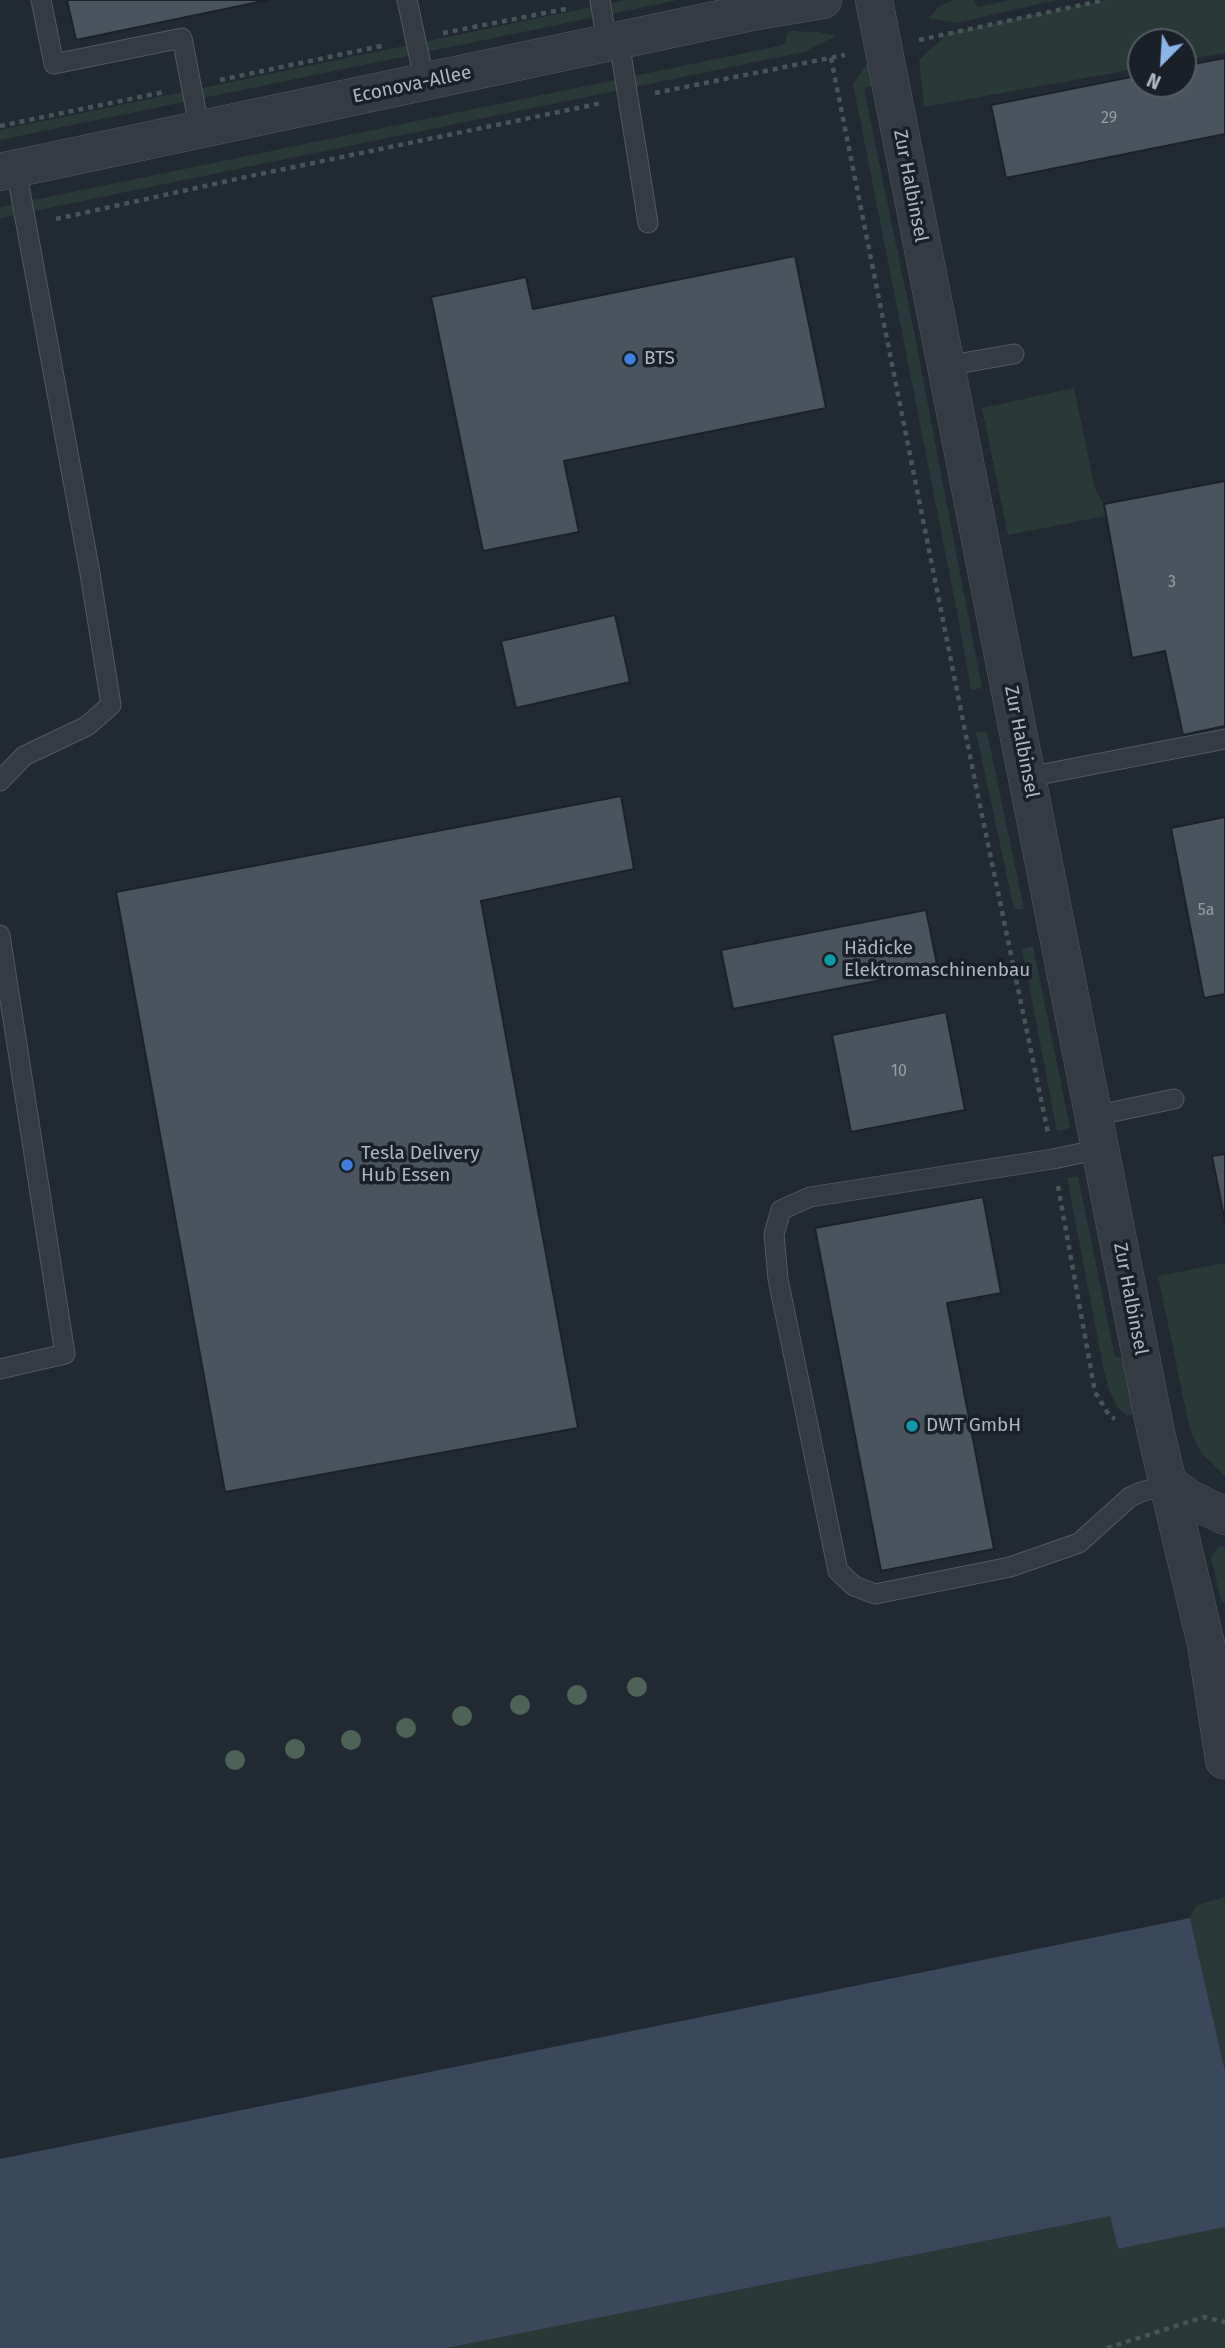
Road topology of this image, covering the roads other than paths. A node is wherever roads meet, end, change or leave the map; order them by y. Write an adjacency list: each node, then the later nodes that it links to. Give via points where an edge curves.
1 (41, 0): 9 (lane, via 54,64 182,38)
2 (407, 0): 8 (lane)
3 (823, 0): 6 (street, Econova-Allee)
4 (874, 0): 13 (street, Zur Halbinsel)
5 (600, 1): 7 (lane)
6 (756, 6): 7 (street, Econova-Allee)
7 (613, 42): 8 (street, Econova-Allee); 11 (lane, via 628,98)
8 (425, 83): 9 (street, Econova-Allee)
9 (200, 131): 10 (street, Econova-Allee)
10 (8, 171): 16 (lane, via 25,226 111,705 87,726 24,756)
11 (648, 223)
12 (1014, 354): 13 (lane)
13 (946, 366): 15 (street, Zur Halbinsel)
14 (1225, 739): 15 (lane)
15 (1028, 777): 19 (street, Zur Halbinsel)
16 (0, 781)
17 (0, 935): 20 (lane, via 65,1354)
18 (1174, 1099): 19 (lane)
19 (1097, 1133): 21 (street, Zur Halbinsel); 21 (lane, via 1053,1159 810,1197 781,1210 774,1234 778,1279 838,1571 854,1586 875,1594 1010,1567 1079,1544 1130,1497)
20 (0, 1369)
21 (1169, 1484): 22 (street); 23 (street, Zur Halbinsel)
22 (1225, 1516)
23 (1215, 1643): 24 (street, Zur Halbinsel)
24 (1225, 1761)

